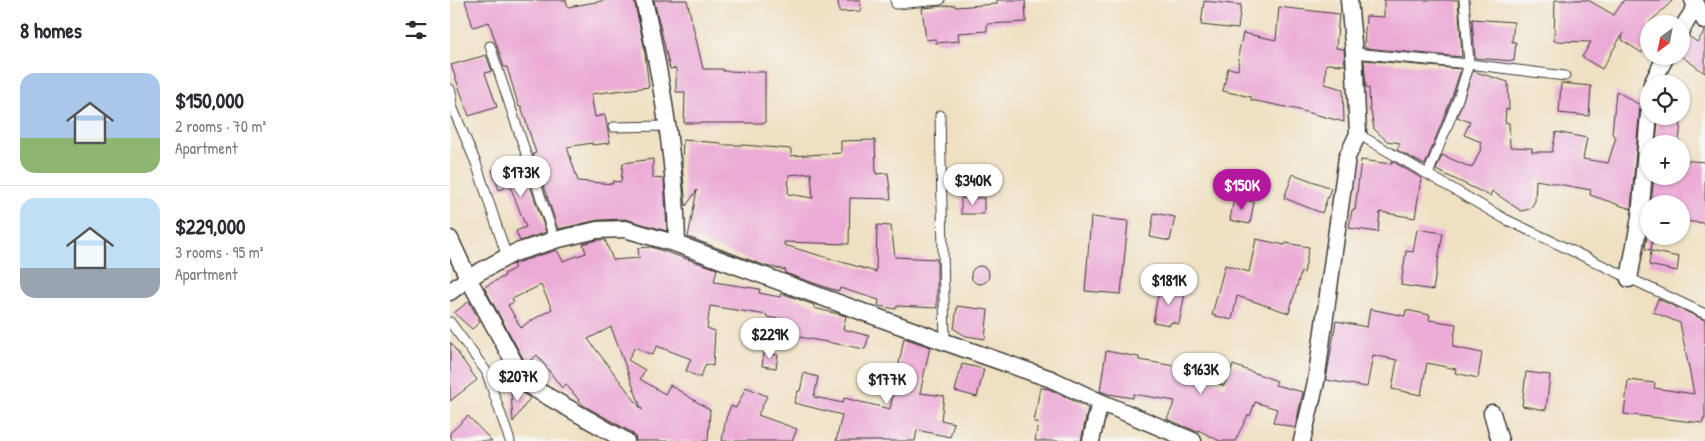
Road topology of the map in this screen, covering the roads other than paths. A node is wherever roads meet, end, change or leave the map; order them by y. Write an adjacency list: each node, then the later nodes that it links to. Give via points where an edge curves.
1 (644, 0): 16 (street)
2 (895, 0): 3 (lane, via 896,4)
3 (940, 0)
4 (1349, 0): 10 (street)
5 (1464, 0): 11 (lane)
6 (1695, 3): 7 (street); 8 (street)
7 (1689, 15)
8 (1705, 21)
9 (490, 46): 21 (lane)
10 (1354, 53): 11 (lane); 18 (street)
11 (1468, 64): 12 (lane); 19 (lane, via 1458,99)
12 (1565, 76)
13 (450, 89): 23 (lane, via 451,104 476,162)
14 (940, 115): 29 (lane)
15 (1648, 125): 25 (street, via 1640,217)
16 (669, 126): 17 (lane); 22 (street, via 677,206)
17 (613, 127)
18 (1358, 134): 19 (lane); 36 (street, via 1347,157 1316,382)
19 (1428, 174): 25 (lane, via 1506,219)
20 (450, 239): 24 (street)
21 (555, 240): 22 (street, via 597,230 625,229); 23 (street)
22 (677, 244): 29 (street)
23 (506, 258): 24 (street)
24 (468, 278): 26 (street); 33 (street, via 526,384)
25 (1629, 279): 27 (lane)
26 (450, 292)
27 (1705, 314)
28 (450, 322): 32 (lane, via 486,371)
29 (945, 342): 30 (street, via 1051,379)
30 (1100, 402): 34 (street); 35 (street)
31 (1492, 413): 37 (street)
32 (510, 441)
33 (626, 441)
34 (1091, 441)
35 (1193, 441)
36 (1302, 441)
37 (1500, 441)

